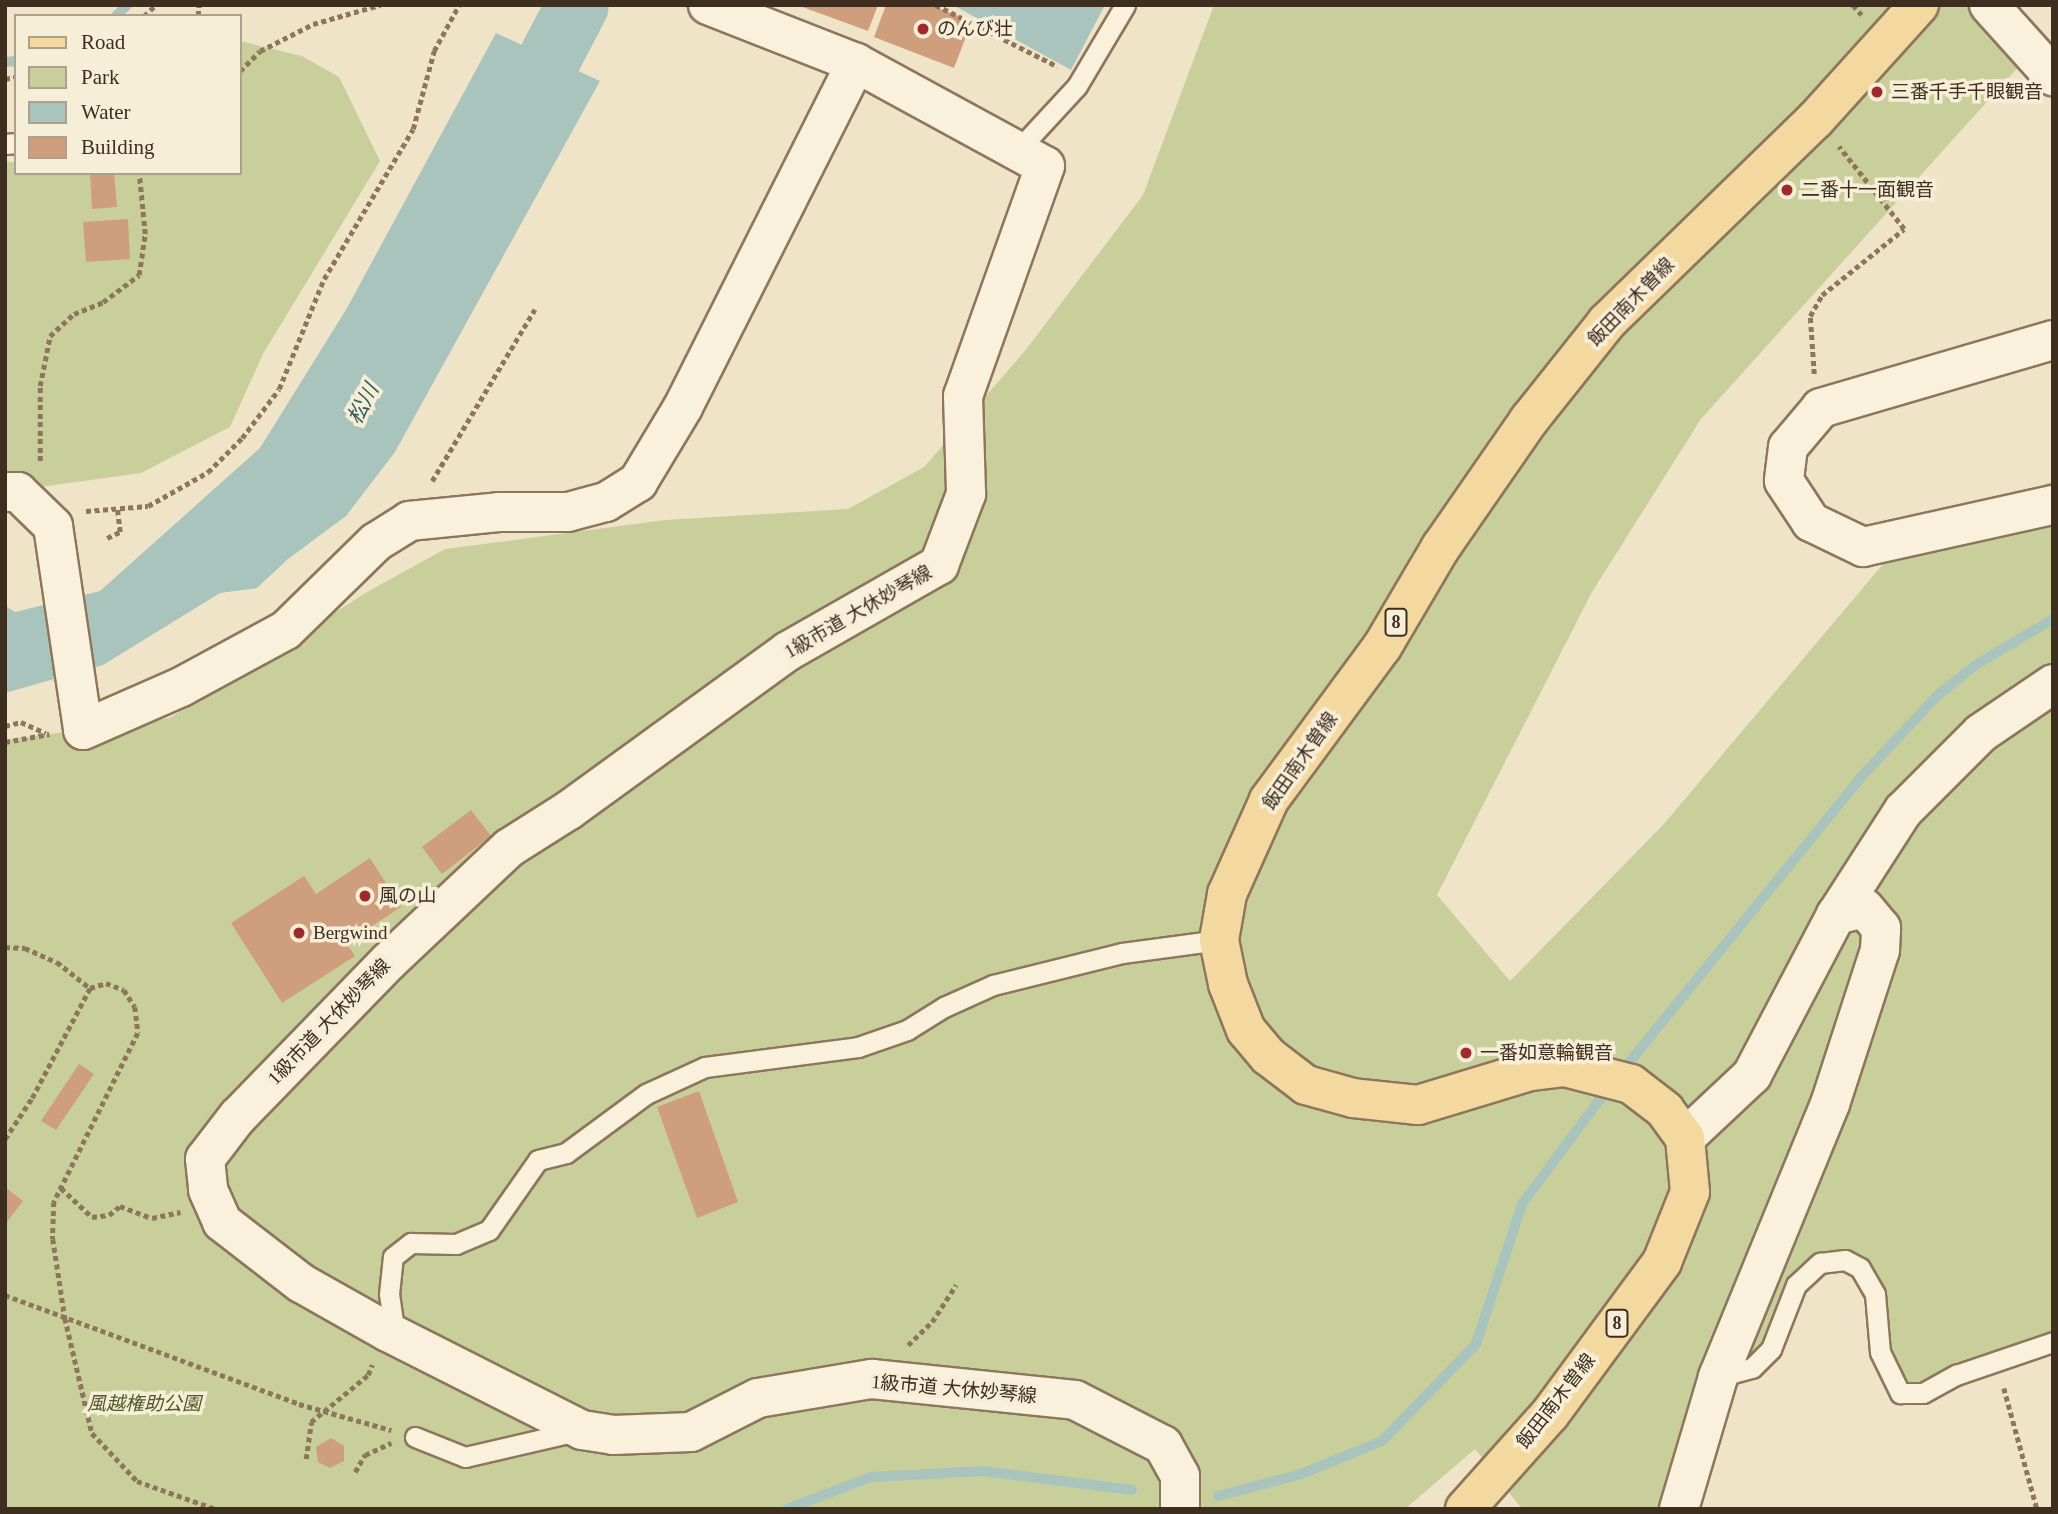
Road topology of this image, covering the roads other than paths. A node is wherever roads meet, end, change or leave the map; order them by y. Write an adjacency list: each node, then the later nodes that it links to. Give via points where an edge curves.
1 (708, 5): 5 (street, 1級市道 大休妙琴線)
2 (1125, 5): 7 (lane, via 1082,80)
3 (1919, 5): 13 (main road, 飯田南木曽線 / 8, via 1815,120 1607,322 1529,420 1441,547 1381,647 1269,800 1227,894)
4 (1989, 5): 6 (street)
5 (856, 63): 7 (street, 1級市道 大休妙琴線); 9 (street, via 683,407 638,482 606,502 568,512 499,512 409,521 376,542 286,630 234,661 83,730 75,698 65,514 18,492)
6 (2053, 76)
7 (1017, 151): 15 (street, 1級市道 大休妙琴線, via 1045,166 963,396 966,494 939,565 788,651 569,810 509,848 388,962 238,1116 205,1159 208,1190 222,1222 301,1283)
8 (2053, 340): 10 (street, via 1821,408 1788,447 1784,481 1811,522 1864,547)
9 (5, 492)
10 (2053, 505)
11 (2053, 684): 12 (street, via 1981,733 1903,810)
12 (1836, 915): 14 (street, via 1752,1075); 17 (street, via 1864,908 1881,928 1880,950 1830,1104)
13 (1219, 940): 14 (main road, 飯田南木曽線 / 8, via 1228,984 1247,1030 1268,1056 1306,1085 1353,1098 1418,1105 1530,1071 1565,1066 1631,1084); 15 (lane, via 1122,953 993,985 907,1030 858,1047 705,1067 646,1094 566,1153 538,1160 489,1230 456,1244 411,1243 393,1257 389,1294)
14 (1675, 1124): 21 (main road, 飯田南木曽線 / 8, via 1690,1192 1662,1262 1549,1414)
15 (392, 1334): 18 (street, 1級市道 大休妙琴線)
16 (2053, 1342): 17 (lane, via 1997,1360 1923,1393 1900,1393 1880,1352 1875,1294 1860,1268 1845,1260 1820,1263 1796,1285 1770,1349 1752,1368)
17 (1718, 1377): 22 (street)
18 (582, 1430): 19 (lane, via 465,1457); 20 (street, 1級市道 大休妙琴線, via 612,1435 691,1432 758,1398 872,1379 1074,1400 1163,1445 1181,1476)
19 (415, 1437)
20 (1180, 1509)
21 (1465, 1509)
22 (1679, 1509)

